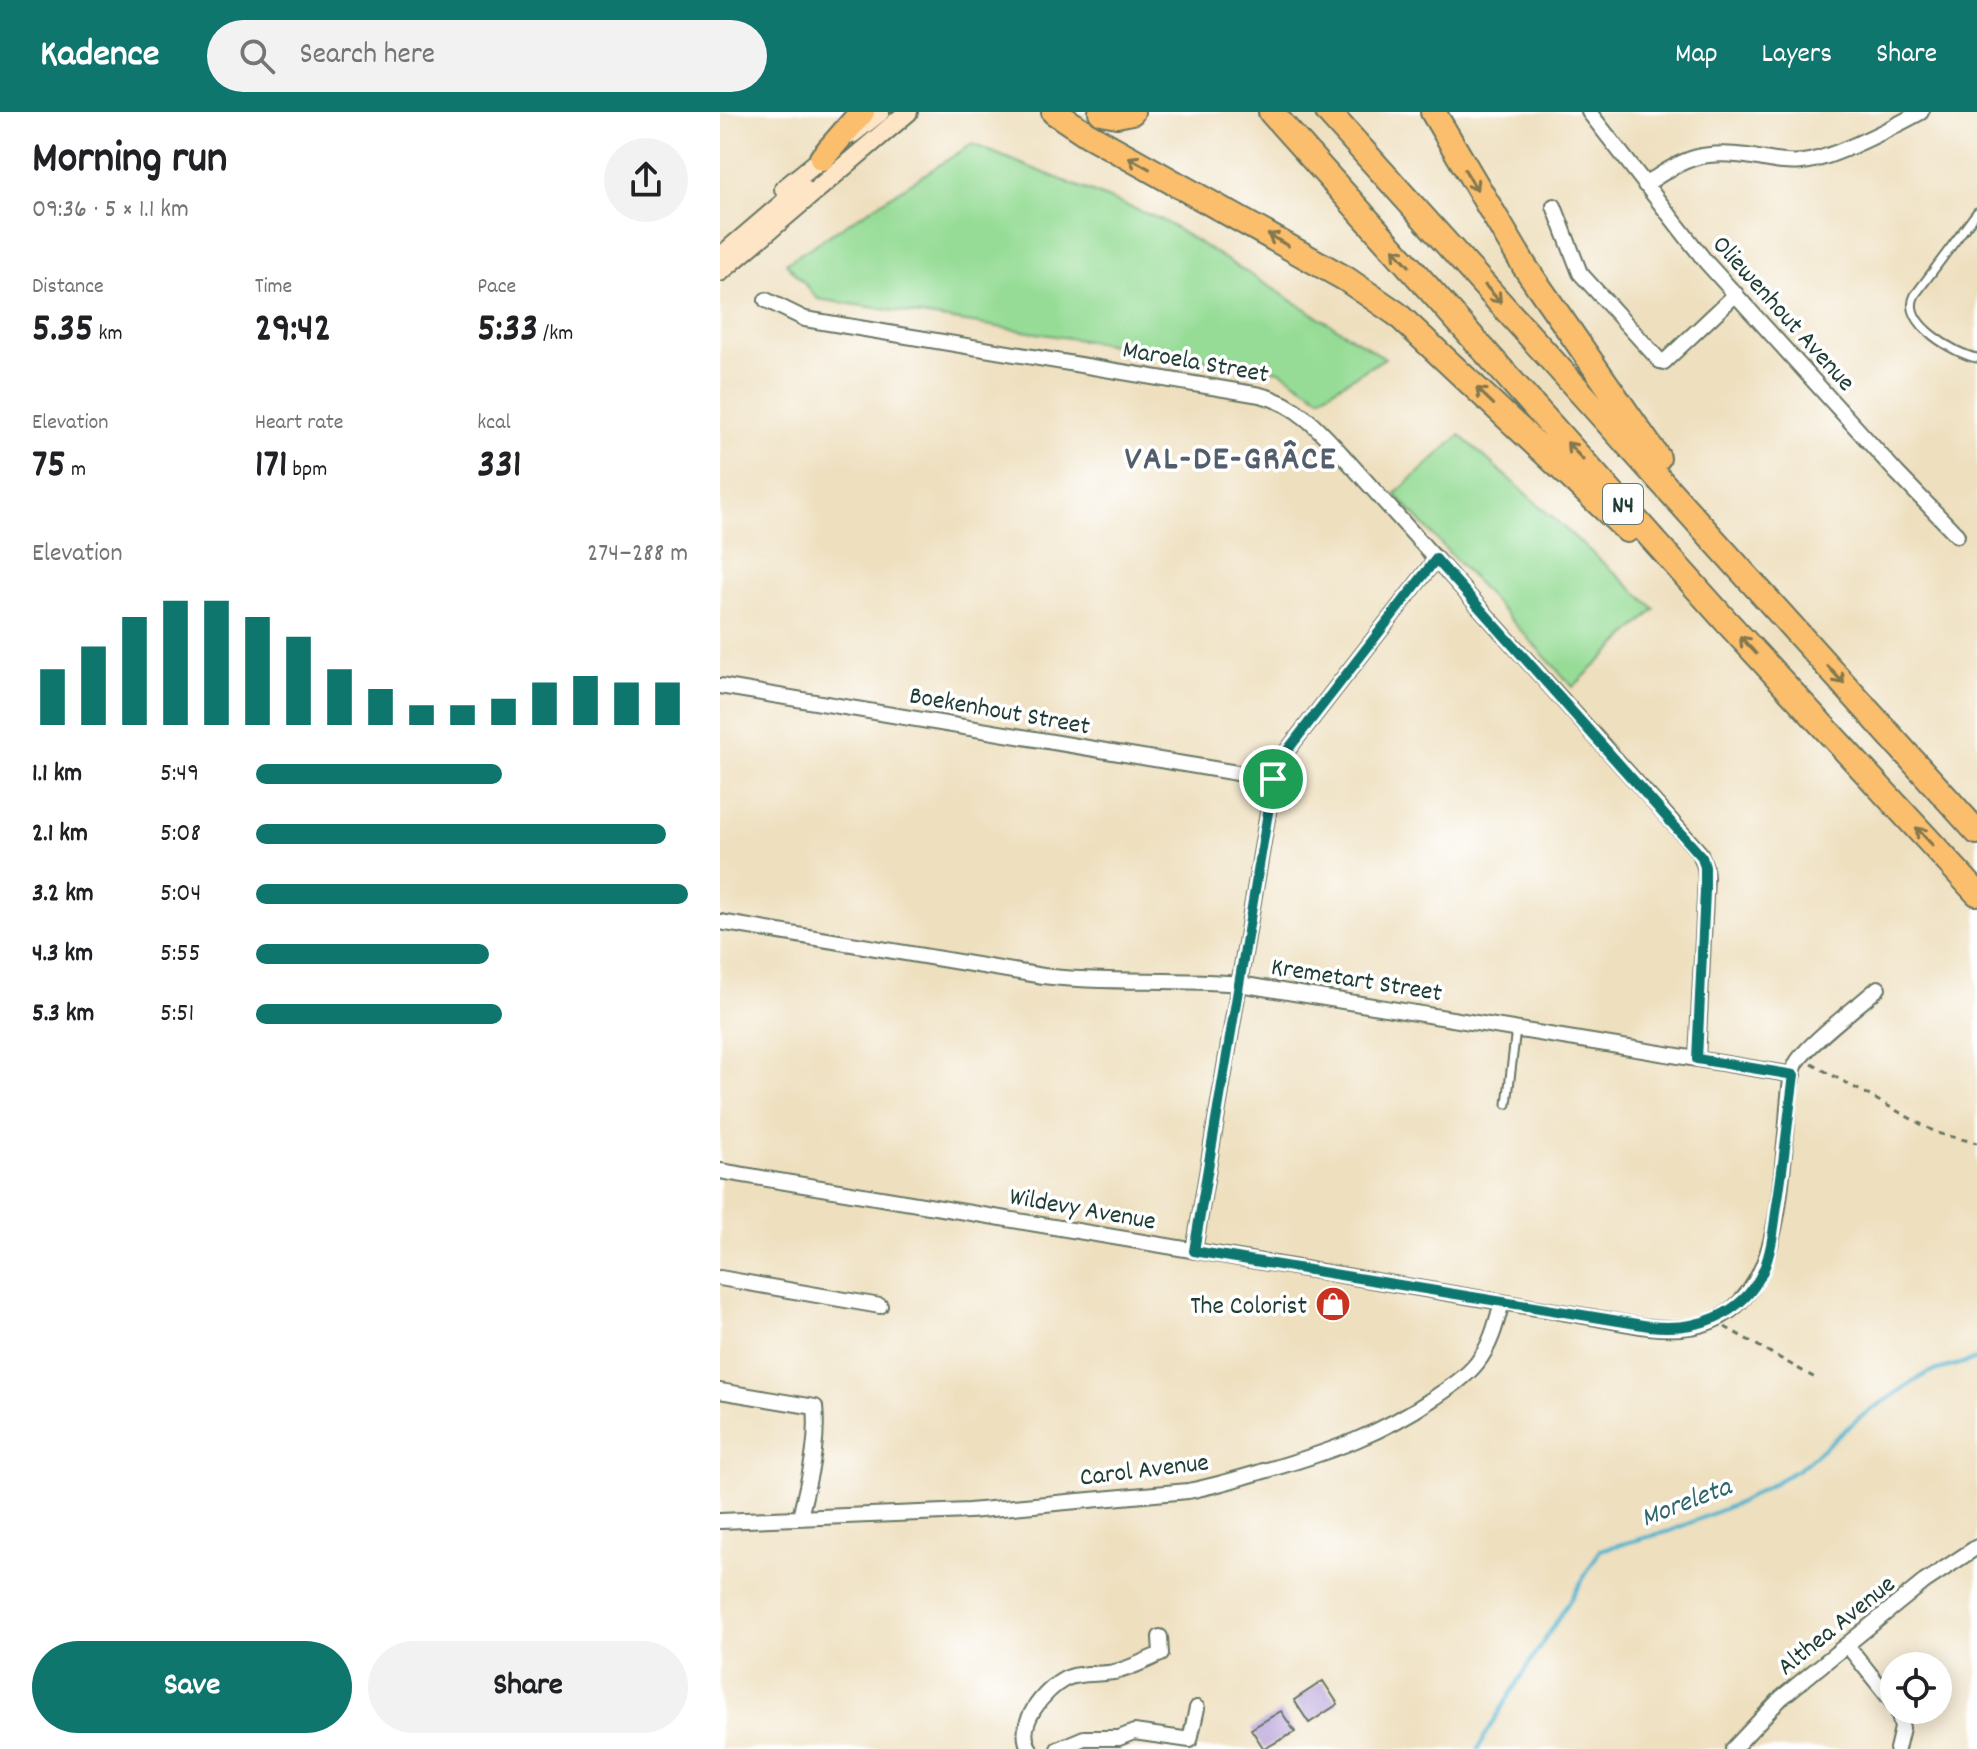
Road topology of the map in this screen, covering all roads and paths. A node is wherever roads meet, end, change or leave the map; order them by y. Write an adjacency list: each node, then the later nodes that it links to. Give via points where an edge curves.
1 (862, 112): 12 (highway)
2 (880, 112): 12 (main road)
3 (906, 112): 17 (main road, via 856,144); 18 (main road)
4 (1054, 112): 25 (highway, one-way to 4, via 1397,314 1346,279)
5 (1101, 112): 6 (highway)
6 (1132, 112)
7 (1271, 112): 25 (highway, N4, one-way to 7)
8 (1328, 112): 23 (highway, N4, one-way to 23)
9 (1433, 112): 23 (highway, one-way to 23, via 1525,267)
10 (1589, 112): 13 (street, Oliewenhout Avenue)
11 (1921, 112): 13 (street, via 1818,160 1793,163 1705,153 1677,163)
12 (822, 158): 16 (main road)
13 (1645, 185): 19 (street, Oliewenhout Avenue)
14 (1554, 206): 19 (street, via 1580,273 1660,361)
15 (1977, 212): 21 (lane, via 1912,305 1937,338)
16 (720, 242)
17 (720, 257)
18 (720, 272)
19 (1736, 294): 22 (street, Oliewenhout Avenue)
20 (766, 300): 24 (street, Maroela Street, via 810,320 1278,399 1318,429)
21 (1977, 358)
22 (1957, 535)
23 (1713, 538): 28 (highway, N4, one-way to 28)
24 (1436, 559): 27 (street, via 1286,752); 34 (street, Maroela Street, via 1702,857)
25 (1726, 621): 29 (highway, N4, one-way to 25)
26 (720, 686): 27 (street, Boekenhout Street)
27 (1273, 779): 31 (street)
28 (1977, 832)
29 (1977, 893)
30 (720, 922): 31 (street, Kremetart Street, via 1043,976)
31 (1239, 984): 33 (street, Kremetart Street); 40 (street)
32 (1878, 988): 36 (street, Wildevy Avenue, via 1800,1059)
33 (1516, 1029): 34 (street, Kremetart Street); 37 (lane)
34 (1697, 1059): 36 (street, Kremetart Street)
35 (1811, 1064): 38 (path, via 1937,1133)
36 (1794, 1075): 44 (street, Wildevy Avenue, via 1769,1254 1748,1294)
37 (1507, 1104)
38 (1977, 1143)
39 (720, 1171): 40 (street, Wildevy Avenue)
40 (1194, 1251): 42 (street, Wildevy Avenue)
41 (720, 1278): 43 (street)
42 (1502, 1302): 44 (street, Wildevy Avenue, via 1669,1328); 47 (street, Carol Avenue, via 1488,1347 1466,1375 1391,1425 1319,1455 1188,1491 969,1511)
43 (880, 1306)
44 (1719, 1317): 45 (path, via 1727,1330)
45 (1815, 1378)
46 (720, 1391): 47 (street, via 815,1407 814,1460)
47 (800, 1518): 48 (street, Carol Avenue)
48 (720, 1521)
49 (1977, 1547): 51 (street, Althea Avenue)
50 (1160, 1637): 56 (street, via 1161,1654 1118,1672 1066,1678 1035,1708 1025,1740)
51 (1847, 1645): 52 (street); 58 (street, Althea Avenue, via 1769,1709)
52 (1880, 1686)
53 (1197, 1708): 55 (street, via 1190,1740)
54 (1901, 1724): 59 (street)
55 (1154, 1742): 57 (street, via 1134,1732 1119,1738 1084,1738)
56 (1030, 1749)
57 (1058, 1749)
58 (1733, 1749)
59 (1897, 1749)

